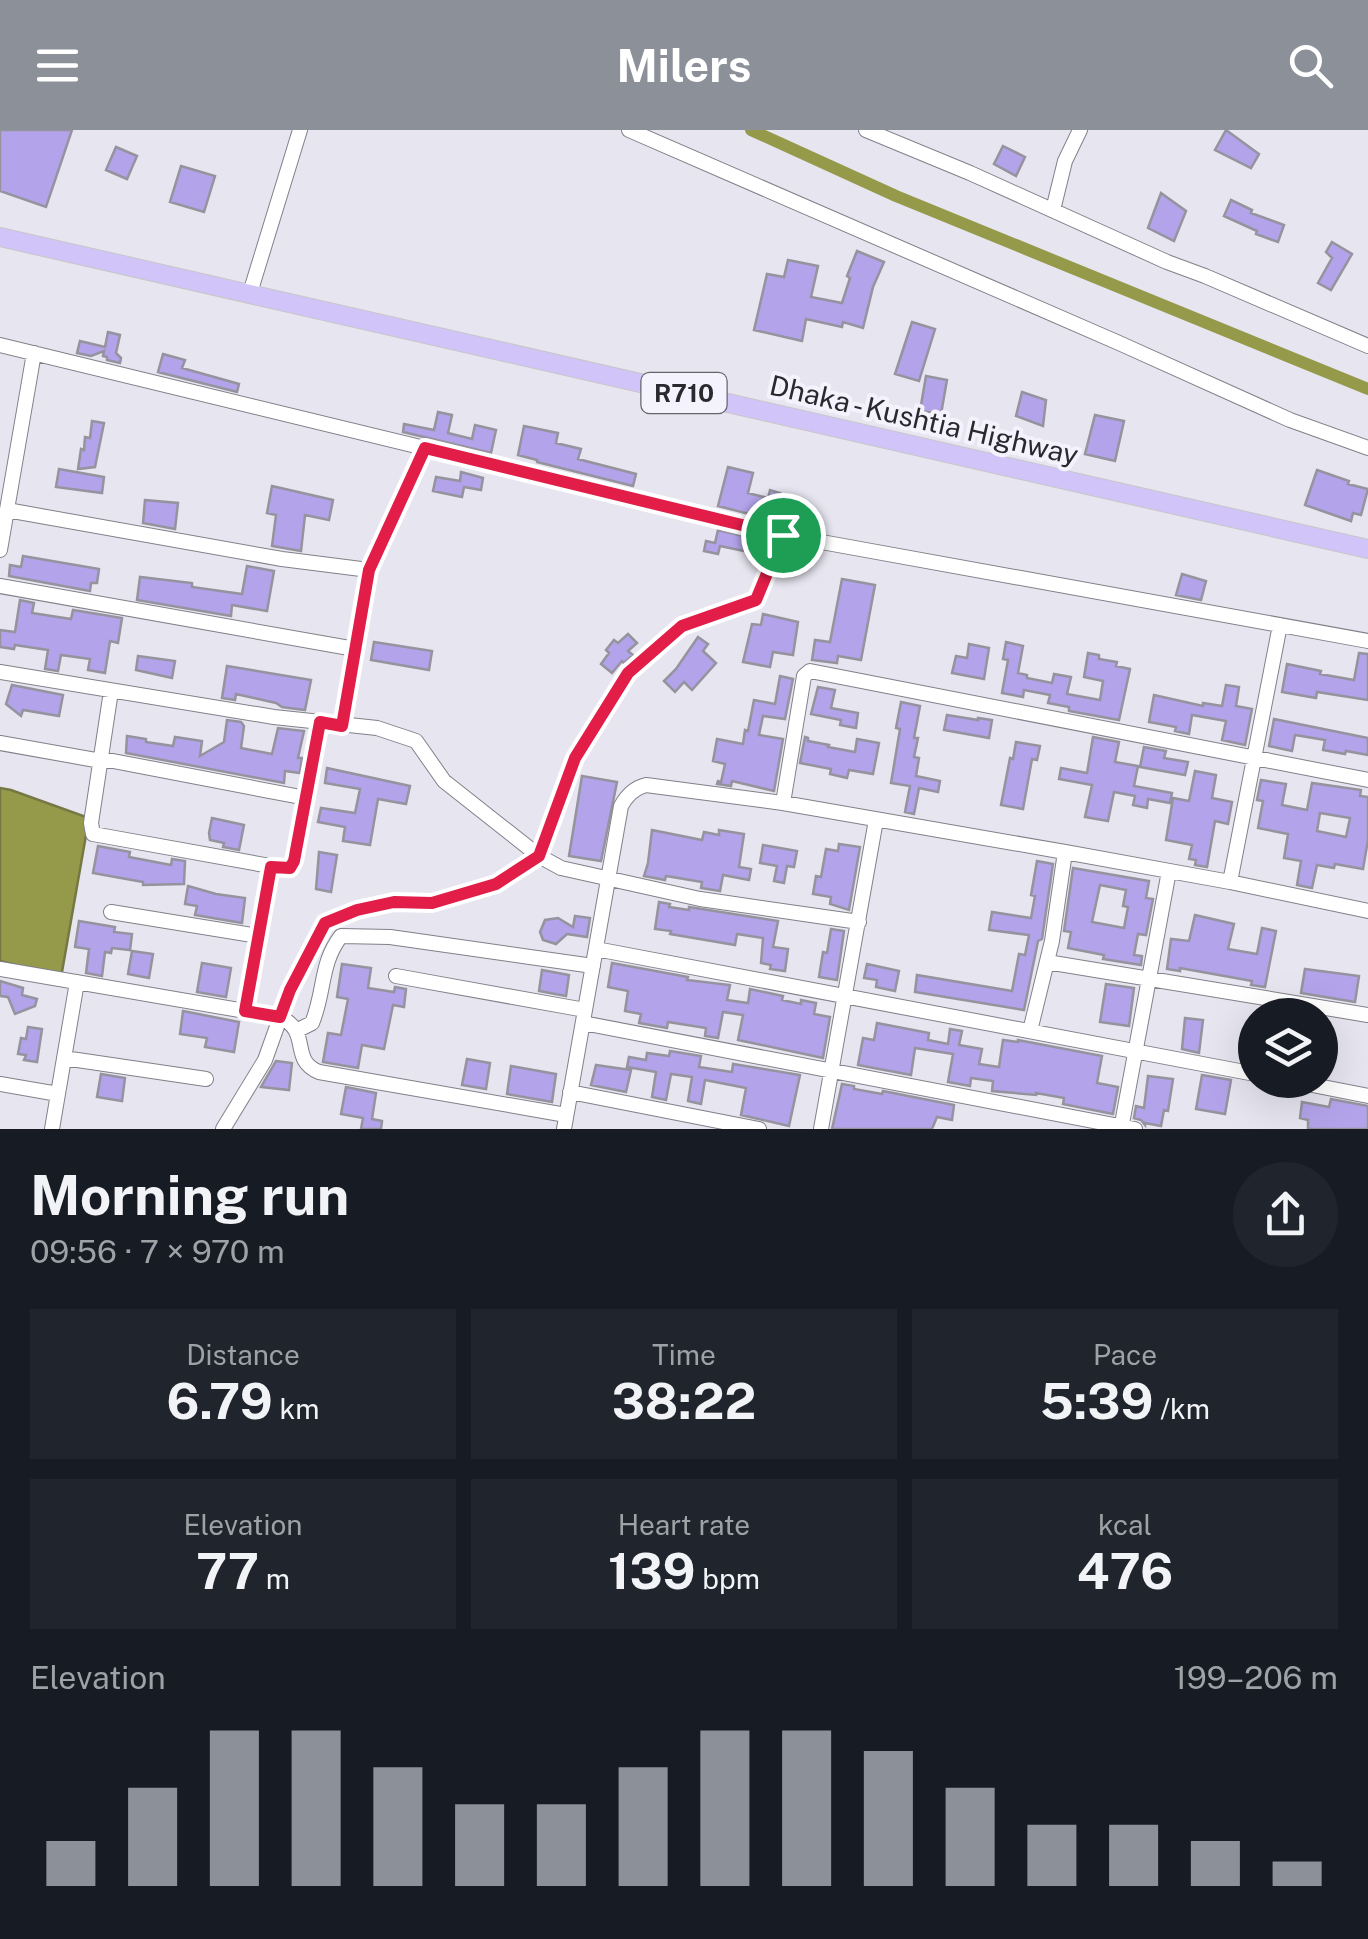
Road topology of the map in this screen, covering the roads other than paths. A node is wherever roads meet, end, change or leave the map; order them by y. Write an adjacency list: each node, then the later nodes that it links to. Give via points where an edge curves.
1 (300, 130): 7 (street)
2 (629, 130): 12 (street, via 1290,420)
3 (866, 130): 5 (street)
4 (1080, 130): 5 (street)
5 (1053, 210): 9 (street)
6 (0, 237): 7 (main road, Dhaka - Kushtia Highway / R710)
7 (250, 293): 16 (main road, Dhaka - Kushtia Highway / R710)
8 (0, 345): 10 (street)
9 (1368, 346)
10 (34, 354): 11 (street); 13 (street)
11 (425, 448): 14 (street); 17 (street)
12 (1368, 448)
13 (7, 510): 15 (street); 17 (street)
14 (783, 535): 19 (street); 34 (street, via 756,600 682,626 628,673 575,758)
15 (0, 550)
16 (1368, 550)
17 (369, 570): 21 (street)
18 (0, 586): 21 (street)
19 (1280, 625): 20 (street); 27 (street)
20 (1368, 641)
21 (355, 649): 25 (street)
22 (0, 672): 23 (street)
23 (111, 690): 24 (street); 28 (street)
24 (320, 722): 25 (street); 30 (street)
25 (342, 726): 34 (street, via 416,740 444,781)
26 (0, 743): 28 (street)
27 (1254, 756): 29 (street); 31 (street, via 810,671); 38 (street)
28 (101, 761): 30 (street); 35 (street, via 93,834)
29 (1368, 780)
30 (306, 798): 35 (street, via 294,861 290,868)
31 (783, 803): 32 (street); 37 (street, via 639,787 621,806)
32 (876, 820): 33 (street); 41 (street)
33 (1064, 852): 36 (street); 44 (street)
34 (539, 856): 37 (street); 54 (street, via 496,884 432,903 357,910 325,923)
35 (271, 867): 42 (street)
36 (1170, 871): 38 (street); 48 (street)
37 (608, 880): 41 (street); 43 (street)
38 (1230, 882): 39 (street)
39 (1368, 911)
40 (111, 912): 42 (street)
41 (859, 922): 50 (street)
42 (258, 936): 51 (street)
43 (596, 949): 45 (street); 50 (street)
44 (1047, 962): 48 (street); 56 (street)
45 (593, 966): 53 (street); 55 (street, via 341,936 330,951 312,1023)
46 (0, 968): 49 (street)
47 (396, 976): 53 (street)
48 (1150, 978): 52 (street); 57 (street)
49 (77, 982): 51 (street); 58 (street)
50 (846, 996): 56 (street); 59 (street)
51 (245, 1011): 54 (street)
52 (1368, 1015)
53 (584, 1016): 59 (street); 64 (street)
54 (280, 1017): 55 (street); 68 (street)
55 (298, 1030): 67 (street, via 303,1058 321,1072)
56 (1030, 1031): 57 (street)
57 (1136, 1051): 60 (street); 69 (street)
58 (64, 1058): 61 (street); 65 (street)
59 (832, 1070): 69 (street); 72 (street)
60 (1238, 1071)
61 (206, 1079)
62 (0, 1084): 65 (street)
63 (1338, 1090): 66 (street)
64 (570, 1092): 67 (street); 71 (street)
65 (58, 1094): 70 (street)
66 (1368, 1096)
67 (565, 1122)
68 (227, 1128)
69 (1126, 1128)
70 (55, 1129)
71 (759, 1129)
72 (821, 1129)

